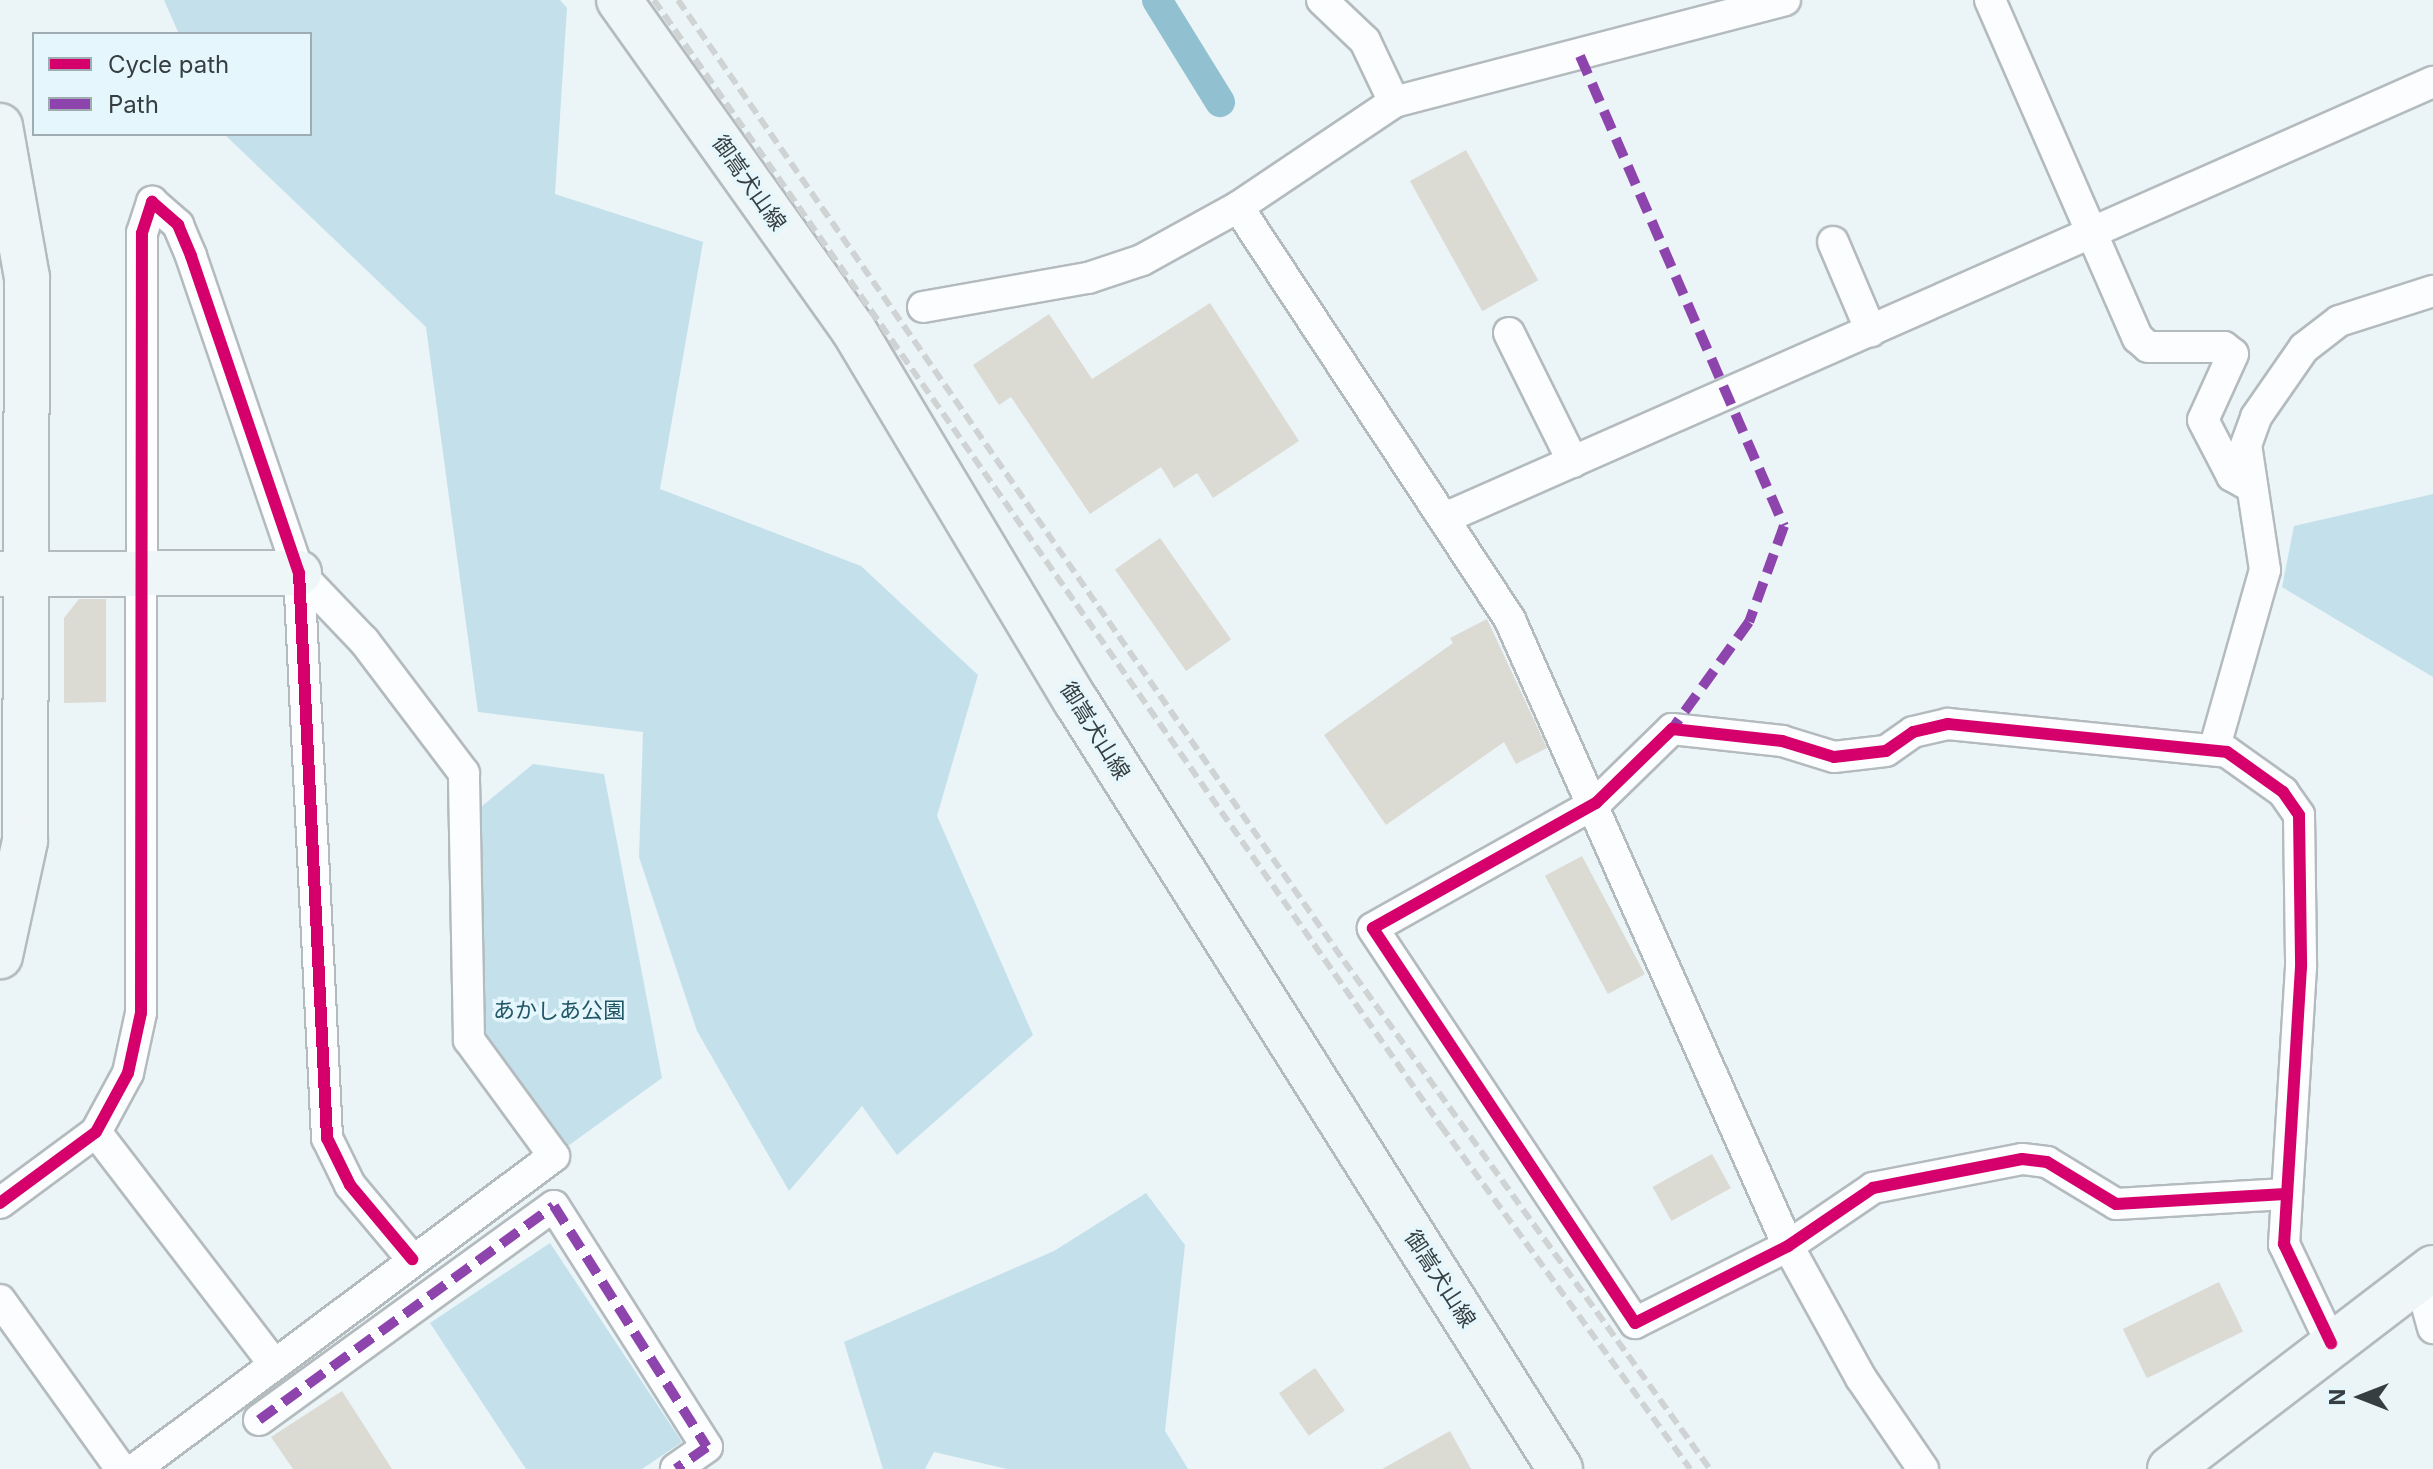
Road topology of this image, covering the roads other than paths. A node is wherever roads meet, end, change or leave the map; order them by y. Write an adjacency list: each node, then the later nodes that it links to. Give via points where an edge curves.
1 (619, 0): 38 (main road, 御嵩犬山線, via 853,329 1076,701)
2 (1322, 0): 6 (street, via 1365,41)
3 (1785, 0): 6 (street)
4 (1990, 0): 9 (street)
5 (2433, 82): 9 (street)
6 (1394, 102): 8 (street)
7 (0, 126): 19 (main road, via 27,277)
8 (1238, 207): 12 (street, via 1142,260 1088,278); 17 (street)
9 (2096, 232): 13 (street); 16 (street, via 2148,347 2224,347 2233,354 2203,420 2232,476)
10 (1833, 242): 13 (street)
11 (2433, 291): 16 (street, via 2339,321 2304,348 2256,417 2246,445)
12 (923, 307)
13 (1871, 331): 15 (street)
14 (1509, 333): 15 (street)
15 (1573, 462): 17 (street)
16 (2252, 487): 21 (street, via 2265,570)
17 (1447, 517): 22 (street, via 1521,642)
18 (299, 573): 20 (main road); 20 (street, via 191,256 178,225 152,202 142,233); 28 (street, via 327,1138 350,1185); 28 (street, via 364,641 464,773 469,1040 554,1156)
19 (13, 574): 20 (main road); 23 (main road, via 25,841)
20 (143, 576): 24 (street, via 141,1013 128,1073)
21 (2214, 750): 22 (street, via 1948,724 1913,732 1886,751 1834,757 1782,741 1672,729); 25 (street, via 2283,792 2299,815 2301,967)
22 (1596, 803): 27 (street); 27 (street, via 1373,928 1378,945 1635,1323)
23 (0, 956)
24 (96, 1132): 26 (street); 33 (street)
25 (2285, 1194): 27 (street, via 2116,1204 2047,1162 2022,1159 1873,1188); 32 (street, via 2284,1244)
26 (0, 1203)
27 (1788, 1246): 39 (street, via 1861,1378)
28 (412, 1259): 33 (street)
29 (2426, 1272): 31 (street); 32 (main road)
30 (0, 1300): 35 (street)
31 (2433, 1328)
32 (2331, 1343): 40 (main road)
33 (274, 1364): 36 (street)
34 (259, 1420): 37 (street, via 554,1206 707,1447)
35 (121, 1469)
36 (135, 1469)
37 (676, 1469)
38 (1560, 1469)
39 (1923, 1469)
40 (2170, 1469)

